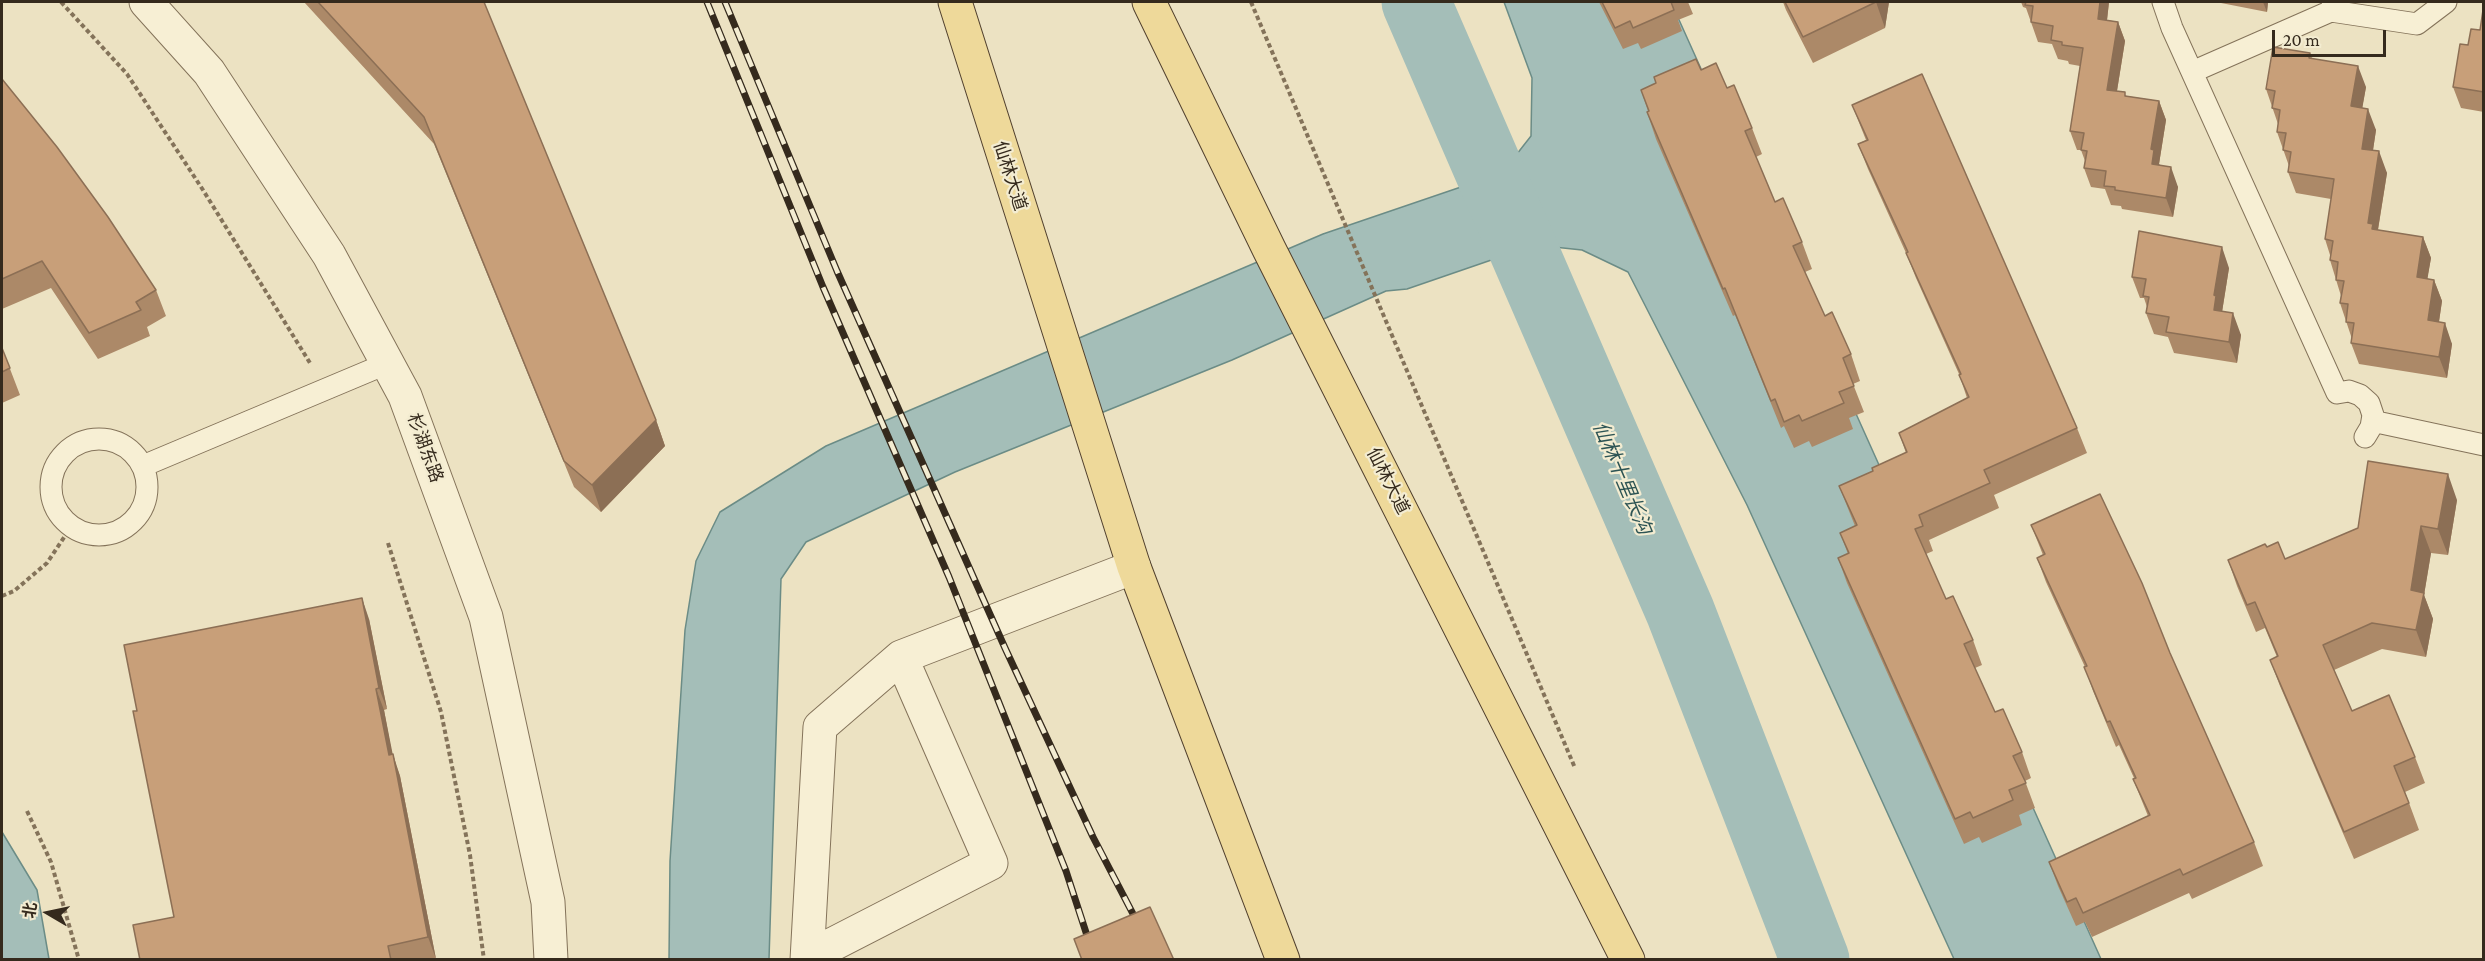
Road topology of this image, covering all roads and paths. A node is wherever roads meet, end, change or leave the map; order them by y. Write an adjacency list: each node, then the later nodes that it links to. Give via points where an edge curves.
1 (61, 2): 11 (path, via 127,74)
2 (146, 2): 10 (street, 杉湖东路, via 209,72 329,255)
3 (955, 2): 16 (main road, 仙林大道)
4 (1149, 2): 26 (main road, 仙林大道, via 1269,249)
5 (1251, 2): 19 (path)
6 (2163, 2): 9 (lane)
7 (2446, 2): 8 (lane, via 2417,24)
8 (2332, 6): 9 (lane)
9 (2192, 72): 12 (lane, via 2337,393 2349,391 2369,403 2373,415 2368,429)
10 (388, 363): 13 (lane); 24 (street, 杉湖东路, via 405,396 486,617 548,902)
11 (312, 368)
12 (2484, 444)
13 (143, 466): 14 (lane, via 147,491 144,507 134,522 120,532 104,536); 14 (lane, via 127,447 111,440 95,438 64,452 55,467 52,500)
14 (71, 527): 17 (path, via 47,563 14,591)
15 (388, 543): 23 (path, via 441,712 470,855)
16 (1134, 567): 18 (street); 25 (main road, 仙林大道)
17 (2, 596)
18 (901, 657): 21 (street, via 819,728); 21 (street, via 991,863)
19 (1577, 773)
20 (27, 812): 22 (path, via 51,862)
21 (808, 958)
22 (79, 960)
23 (484, 960)
24 (551, 960)
25 (1283, 960)
26 (1628, 960)

